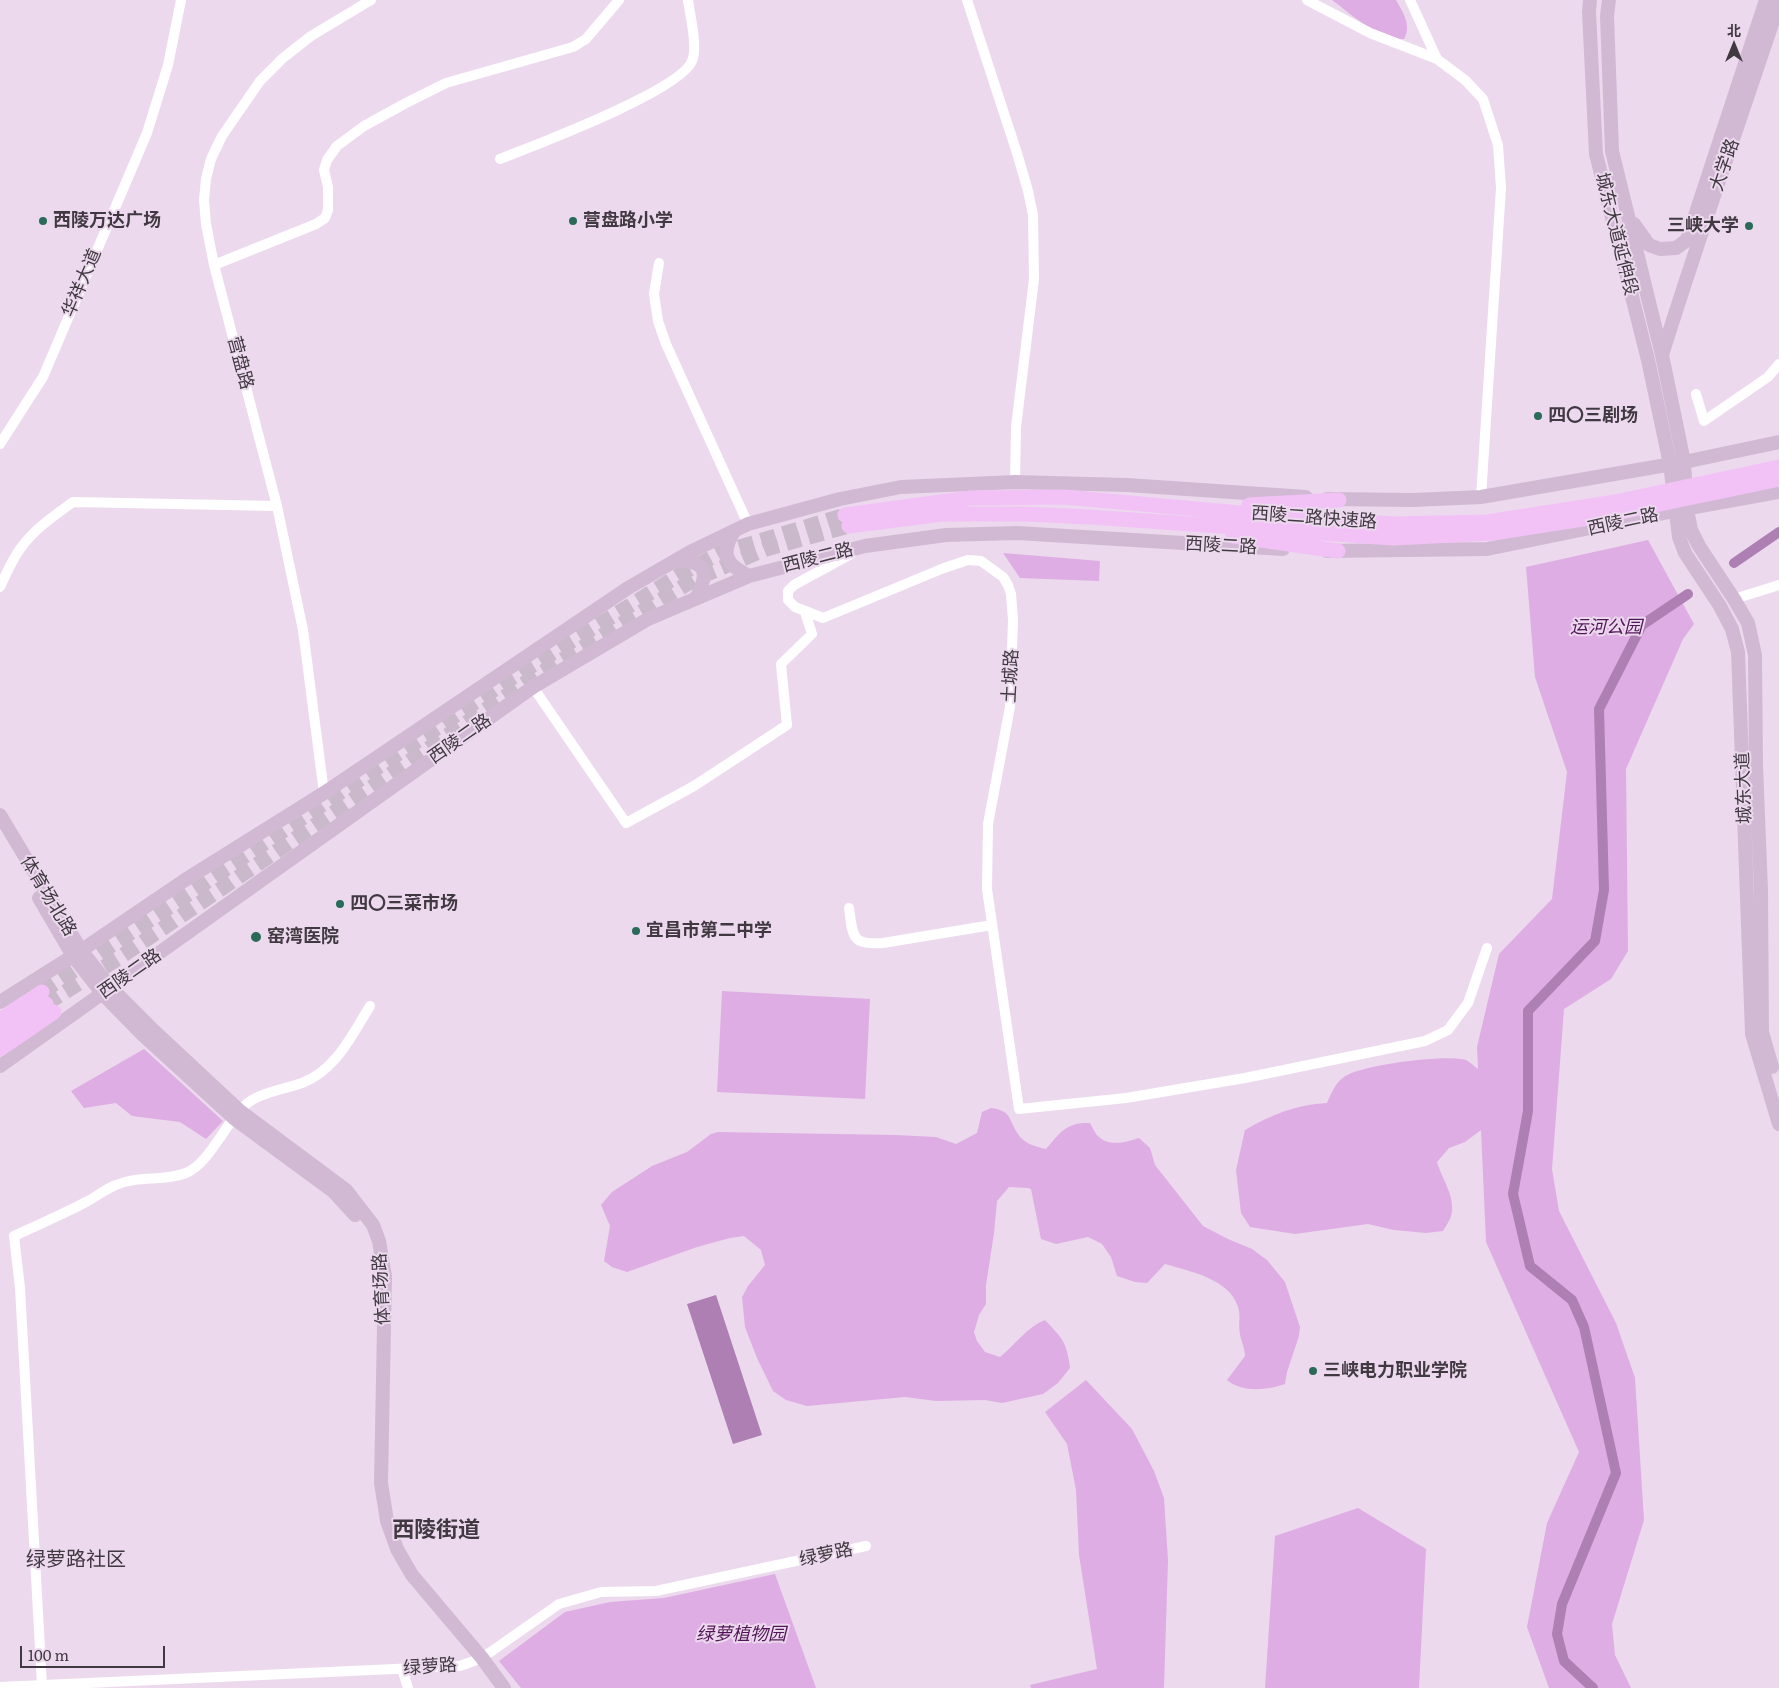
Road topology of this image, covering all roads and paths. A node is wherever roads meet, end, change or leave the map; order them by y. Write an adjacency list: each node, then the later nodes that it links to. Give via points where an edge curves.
1 (181, 0): 21 (street, 华祥大道, via 168,65 147,133 43,377)
2 (371, 0): 16 (street, 营盘路, via 311,36 283,58 260,82 222,136 211,159 204,200)
3 (619, 0): 16 (street, via 586,40 574,47 446,83 364,126 337,146 327,160 324,170 329,200 325,218)
4 (688, 0): 13 (street, via 694,47 692,61 682,74 639,100)
5 (967, 0): 26 (street, via 1017,152 1033,215 1034,278 1016,428)
6 (1307, 0): 12 (street, via 1370,33)
7 (1410, 0): 12 (street)
8 (1590, 0): 23 (main road, 城东大道延伸段, via 1596,154 1648,360)
9 (1609, 0): 14 (main road, 城东大道延伸段, via 1612,151)
10 (1766, 0): 14 (main road, 大学路, via 1687,240 1676,248 1660,249 1649,245)
11 (1779, 3): 17 (main road, 大学路)
12 (1437, 59): 28 (street, via 1465,80 1484,100 1498,144 1501,188)
13 (500, 160)
14 (1628, 214): 17 (main road, 城东大道延伸段)
15 (659, 263): 34 (street, via 654,294 658,321)
16 (214, 265): 30 (street, 营盘路)
17 (1662, 355): 22 (main road, 城东大道延伸段)
18 (1779, 364): 19 (street, via 1768,377 1704,421)
19 (1696, 394)
20 (1779, 442): 22 (main road, 西陵二路)
21 (0, 444)
22 (1684, 462): 23 (main road, 西陵二路); 32 (main road, 城东大道)
23 (1670, 464): 28 (main road, 西陵二路); 32 (main road, 城东大道)
24 (1779, 467): 35 (highway, 西陵二路快速路, via 1616,502 1487,522)
25 (1779, 479): 35 (highway, 西陵二路快速路, via 1602,516 1493,533 1393,538)
26 (1015, 482): 29 (main road, 西陵二路, via 1145,486); 34 (main road, 西陵二路, via 901,487 840,499)
27 (1779, 492): 32 (main road, 西陵二路)
28 (1481, 498): 29 (main road, 西陵二路)
29 (1340, 500): 31 (highway)
30 (277, 506): 42 (street, via 73,502 32,535 20,549); 47 (street, 营盘路, via 303,630)
31 (1180, 506): 33 (highway, 西陵二路快速路, via 1064,498 970,498 847,521 942,514); 35 (highway, 西陵二路快速路)
32 (1681, 510): 38 (main road, 西陵二路, via 1487,549); 44 (main road, 城东大道, via 1699,546); 64 (main road, 城东大道, via 1679,536 1685,553 1720,606 1732,629 1738,652 1752,1034)
33 (1090, 517): 35 (highway, 西陵二路快速路); 38 (highway)
34 (748, 524): 36 (main road, 西陵二路)
35 (1294, 524)
36 (735, 530): 39 (main road, 西陵二路); 40 (main road, via 728,541 727,556 733,568)
37 (866, 546): 38 (main road, 西陵二路, via 946,535 1017,533); 40 (main road, 西陵二路); 45 (street, via 802,580 788,591 788,600)
38 (1338, 551)
39 (676, 560): 43 (main road, via 696,562 704,572 704,581); 47 (main road, 西陵二路, via 566,629)
40 (749, 576): 43 (main road, 西陵二路)
41 (1779, 585): 44 (street)
42 (0, 587)
43 (696, 598): 46 (main road, 西陵二路, via 648,619)
44 (1734, 599): 62 (main road, 城东大道, via 1748,623 1755,655 1762,1032)
45 (805, 612): 46 (street, via 812,634 781,664 788,725 694,786 626,823); 51 (street, 土城路, via 824,618 968,560 981,561 1008,584 1013,620 1010,707 988,824 987,889)
46 (533, 688): 54 (main road, 西陵二路)
47 (324, 794): 53 (main road, 西陵二路, via 185,880)
48 (0, 815): 53 (main road, 体育场北路)
49 (0, 833): 53 (main road, 体育场北路)
50 (849, 908): 51 (street, via 854,935 866,944)
51 (992, 925): 52 (street, 土城路, via 1020,1109 1181,1089 1425,1041 1448,1030 1468,1003)
52 (1487, 948)
53 (77, 953): 54 (main road, 体育场路); 55 (main road, 西陵二路)
54 (107, 991): 61 (main road, 西陵二路); 63 (main road, 体育场路, via 142,1034)
55 (0, 1002)
56 (47, 1003): 58 (highway); 59 (highway); 60 (highway)
57 (370, 1006): 63 (street, via 328,1068 303,1083 251,1101)
58 (0, 1020)
59 (0, 1036)
60 (0, 1049)
61 (0, 1066)
62 (1779, 1090)
63 (237, 1115): 66 (main road, 体育场路, via 333,1191 367,1232 373,1252 378,1296 374,1481 380,1522 389,1552 406,1580); 68 (street, via 203,1160 187,1173 116,1185 14,1236 20,1288)
64 (1779, 1124)
65 (866, 1546): 66 (street, 绿萝路, via 656,1591 601,1592 559,1604)
66 (478, 1660): 67 (street, 绿萝路, via 460,1666); 71 (main road, 体育场路); 72 (main road, 体育场路)
67 (402, 1669): 68 (street, 绿萝路); 70 (street)
68 (42, 1684): 69 (street, 绿萝路)
69 (0, 1686)
70 (408, 1688)
71 (497, 1688)
72 (504, 1688)

